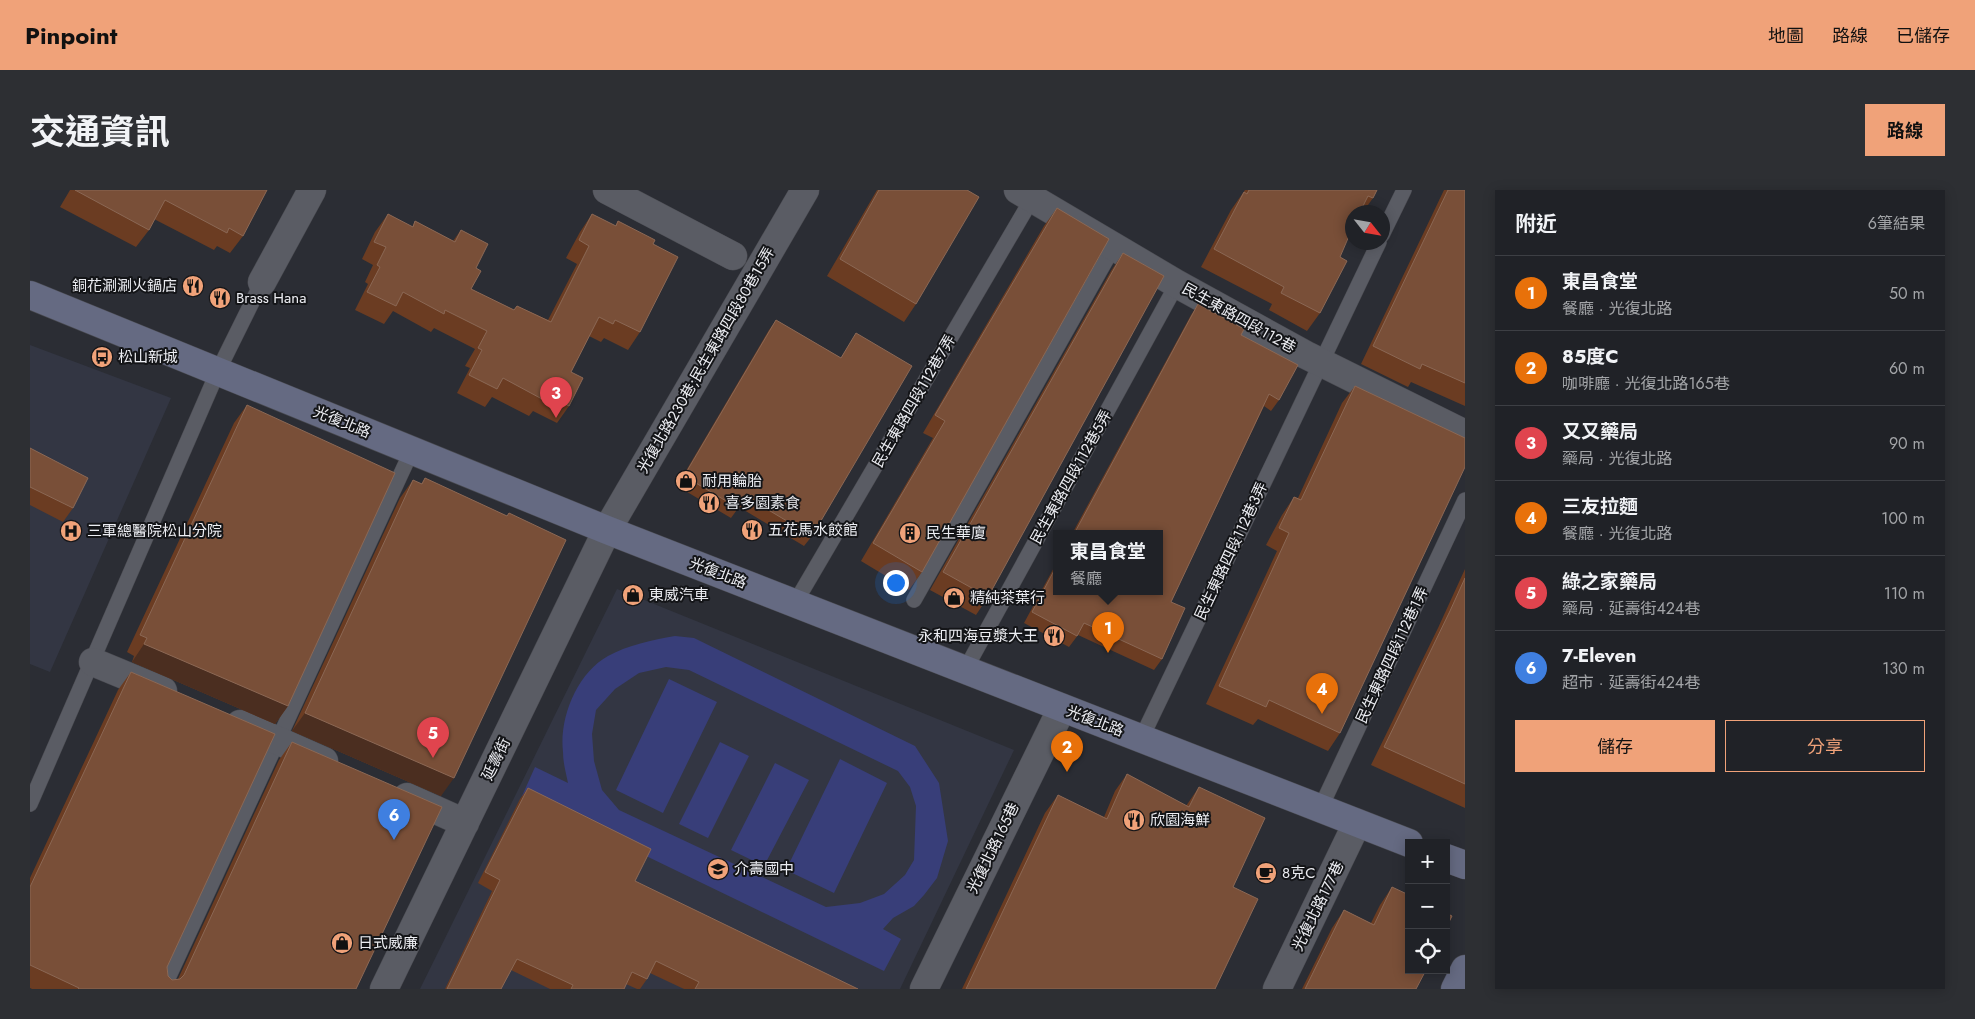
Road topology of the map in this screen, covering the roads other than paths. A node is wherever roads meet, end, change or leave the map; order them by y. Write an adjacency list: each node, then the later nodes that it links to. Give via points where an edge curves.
1 (312, 190): 10 (street)
2 (607, 190): 9 (street)
3 (805, 190): 18 (street, 光復北路230巷;民生東路四段80巷15弄)
4 (1404, 190): 6 (lane)
5 (1029, 193): 7 (street, 民生東路四段112巷); 20 (lane, 民生東路四段112巷7弄)
6 (1390, 219)
7 (1114, 246): 11 (street, 民生東路四段112巷); 19 (lane)
8 (1375, 250): 13 (lane, 民生東路四段112巷3弄)
9 (734, 256)
10 (262, 282): 14 (lane)
11 (1177, 284): 13 (street, 民生東路四段112巷); 22 (lane, 民生東路四段112巷5弄)
12 (30, 295): 14 (street, 光復北路)
13 (1320, 362): 15 (street, 民生東路四段112巷); 26 (lane, 民生東路四段112巷3弄)
14 (218, 371): 16 (street, 光復北路); 21 (lane)
15 (1465, 434)
16 (412, 450): 18 (street, 光復北路); 27 (lane)
17 (1465, 500): 31 (lane, 民生東路四段112巷1弄)
18 (607, 530): 20 (street, 光復北路); 32 (street, 延壽街)
19 (914, 600)
20 (796, 603): 22 (street, 光復北路)
21 (93, 662): 23 (street); 30 (lane)
22 (965, 670): 24 (street, 光復北路)
23 (191, 702)
24 (1062, 708): 26 (street, 光復北路); 40 (street, 光復北路165巷)
25 (217, 714): 27 (street)
26 (1141, 739): 31 (street, 光復北路)
27 (278, 741): 28 (street); 38 (lane)
28 (347, 771)
29 (381, 786): 32 (street)
30 (30, 804)
31 (1320, 809): 33 (street, 光復北路)
32 (465, 823): 39 (street, 延壽街)
33 (1357, 823): 34 (street, 光復北路); 41 (street, 光復北路177巷)
34 (1405, 842)
35 (1450, 860): 36 (street)
36 (1465, 866)
37 (1465, 969): 42 (street)
38 (163, 989)
39 (384, 989)
40 (924, 989)
41 (1277, 989)
42 (1455, 989)

